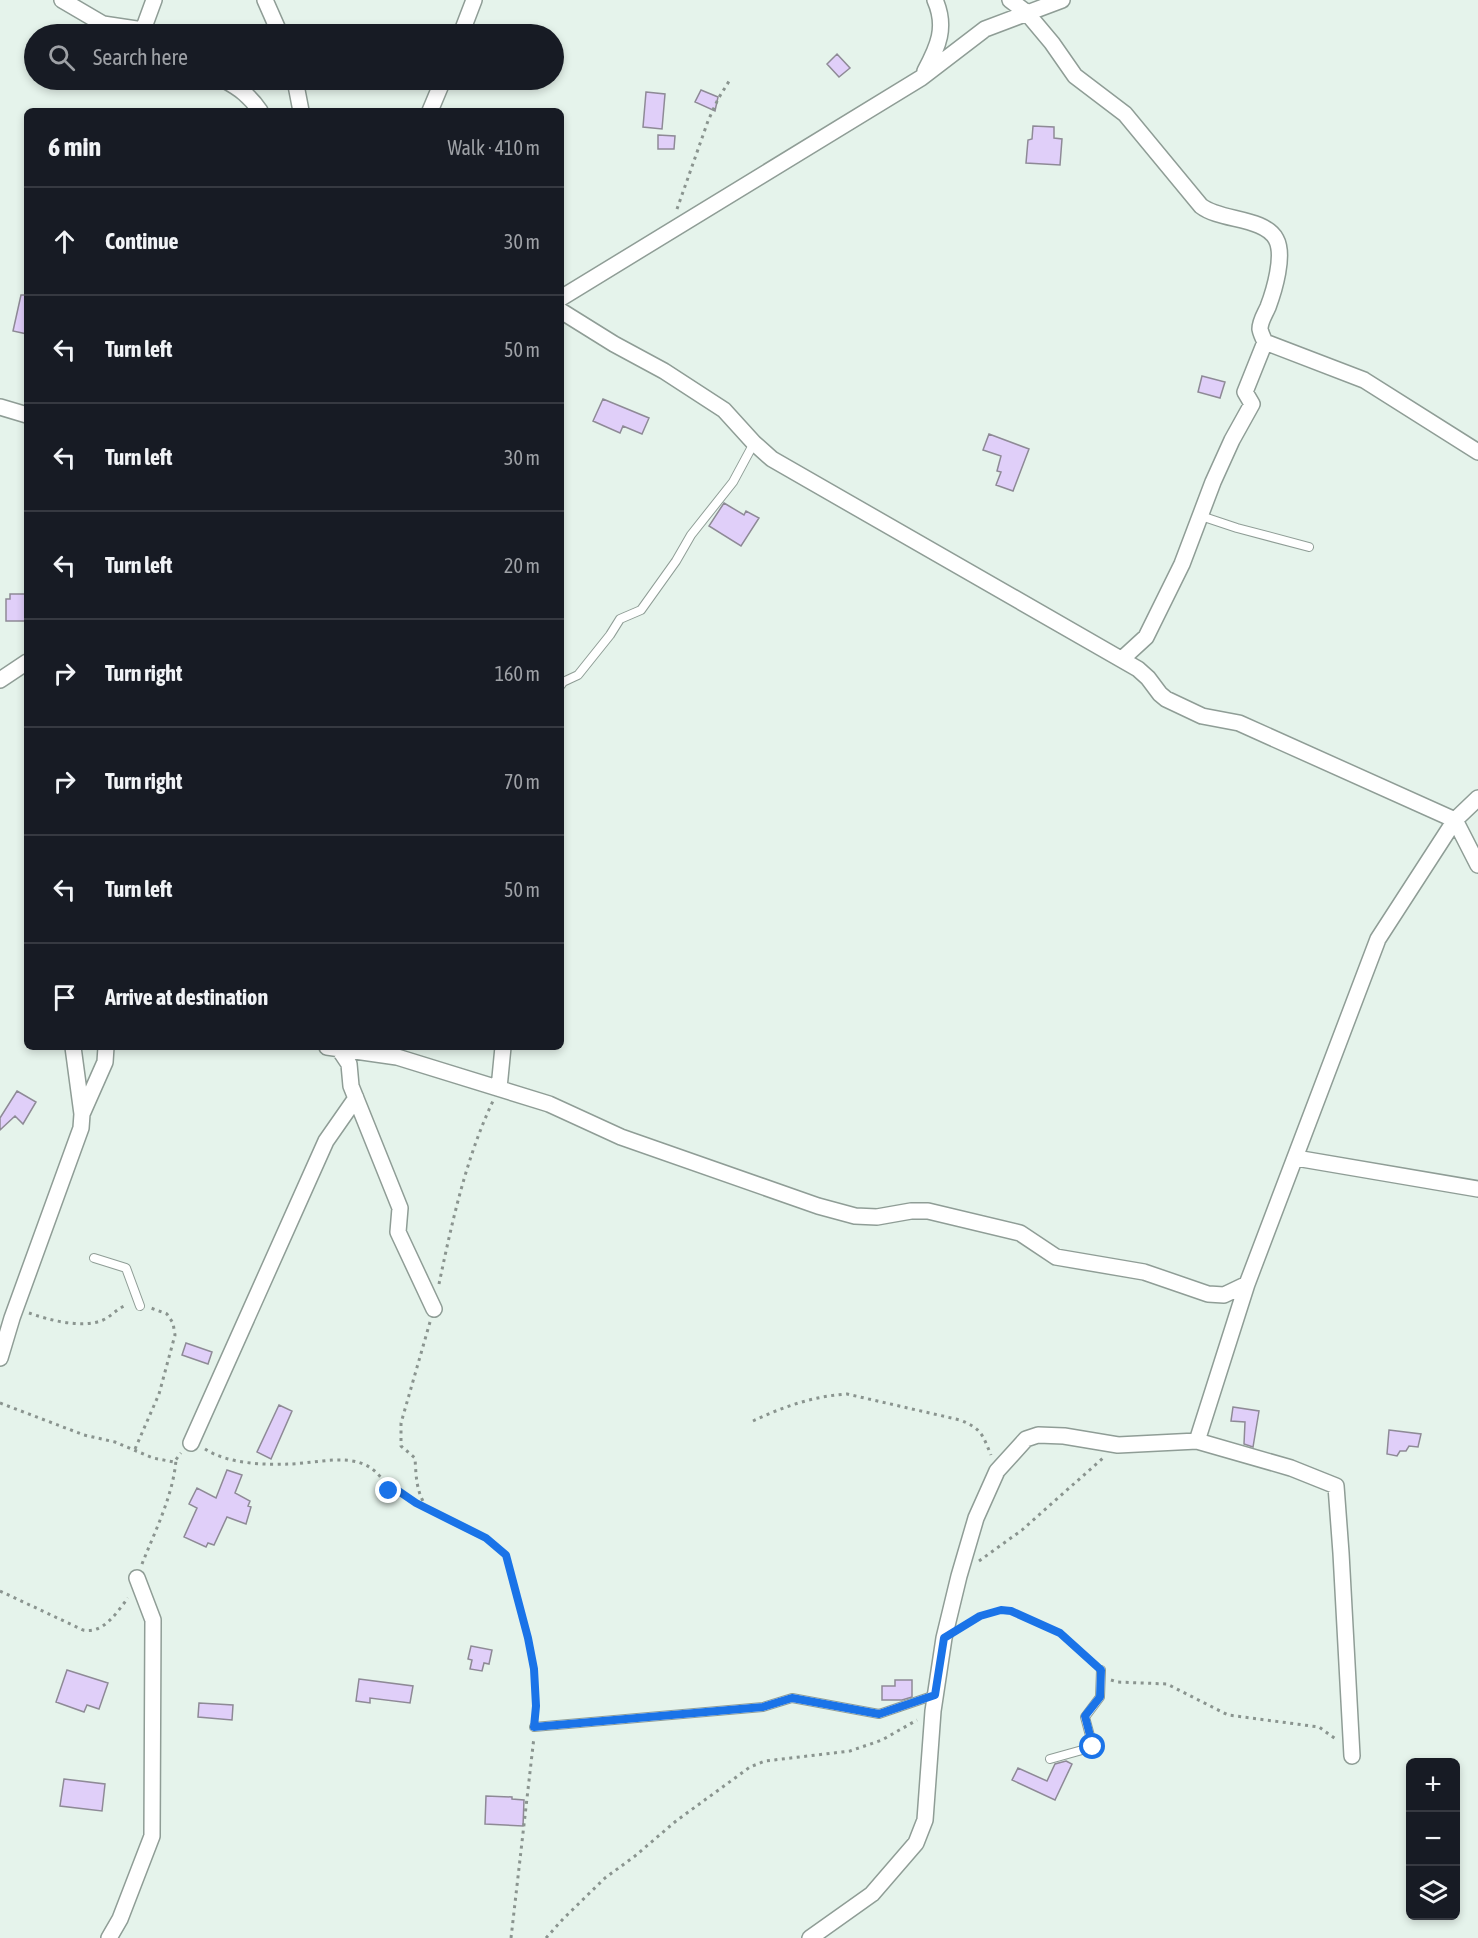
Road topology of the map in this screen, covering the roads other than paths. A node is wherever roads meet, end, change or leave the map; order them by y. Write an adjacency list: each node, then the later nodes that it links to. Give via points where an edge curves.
1 (62, 0): 9 (street)
2 (154, 0): 10 (street)
3 (265, 0): 11 (street)
4 (474, 0): 12 (street)
5 (935, 0): 13 (street, via 941,25 937,48)
6 (1010, 0): 8 (street)
7 (1062, 0): 8 (street)
8 (1026, 12): 13 (street, via 974,36); 22 (street, via 1075,76 1125,114 1200,206 1211,214 1267,229 1275,236 1280,259 1260,328)
9 (103, 24)
10 (150, 24)
11 (276, 24)
12 (464, 24)
13 (921, 78): 20 (street)
14 (242, 90): 17 (street)
15 (297, 90): 18 (street)
16 (438, 90): 19 (street)
17 (258, 108)
18 (300, 108)
19 (431, 108)
20 (564, 296)
21 (564, 313): 25 (street, via 716,404)
22 (1265, 342): 26 (street, via 1364,381); 27 (street, via 1245,392 1252,404 1232,440)
23 (0, 407): 24 (street)
24 (24, 414)
25 (754, 443): 29 (street, via 772,459); 32 (lane, via 733,482 691,535 641,610 620,619 578,675)
26 (1478, 452)
27 (1201, 516): 28 (lane); 29 (street, via 1146,637)
28 (1309, 547)
29 (1122, 659): 34 (street, via 1143,672 1160,694 1193,713 1239,723)
30 (24, 664): 31 (street)
31 (0, 680)
32 (564, 682)
33 (1478, 798): 34 (street)
34 (1455, 820): 35 (street); 44 (street, via 1378,939)
35 (1478, 865)
36 (72, 1050): 43 (street)
37 (106, 1050): 43 (street, via 105,1062)
38 (335, 1050): 42 (street, via 349,1064)
39 (347, 1050): 41 (street, via 397,1057)
40 (503, 1050): 41 (street)
41 (499, 1088): 47 (street, via 549,1104 632,1141 855,1216 928,1211 1020,1233 1056,1257 1144,1272 1208,1294 1224,1295)
42 (356, 1098): 49 (street, via 400,1208 398,1232); 52 (street, via 326,1142)
43 (82, 1114): 50 (street, via 77,1141)
44 (1296, 1158): 45 (street); 47 (street)
45 (1478, 1189)
46 (94, 1258): 48 (lane, via 126,1268)
47 (1247, 1284): 51 (street)
48 (140, 1306)
49 (434, 1309)
50 (0, 1358)
51 (1197, 1442): 55 (street, via 1118,1445 1064,1436 1038,1435 1026,1439 997,1471 976,1518 944,1638); 57 (street, via 1291,1468 1336,1486)
52 (190, 1443)
53 (137, 1578): 59 (street, via 153,1620 152,1836)
54 (1101, 1670): 58 (lane, via 1100,1697 1085,1716 1093,1747)
55 (934, 1703): 56 (lane, via 879,1714 792,1698 763,1707); 60 (street, via 925,1820 916,1843 872,1894)
56 (534, 1727)
57 (1352, 1756)
58 (1050, 1759)
59 (109, 1938)
60 (810, 1938)

